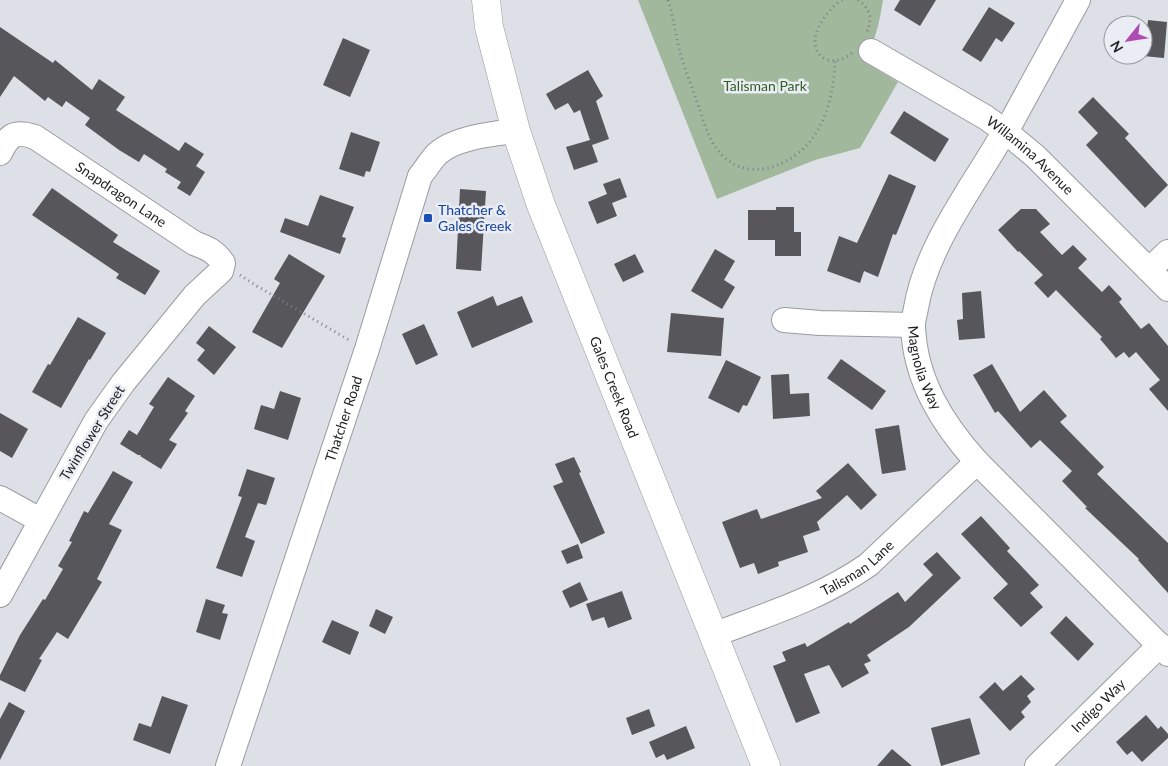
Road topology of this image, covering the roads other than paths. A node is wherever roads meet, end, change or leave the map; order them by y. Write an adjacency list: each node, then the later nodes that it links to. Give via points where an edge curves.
1 (486, 0): 4 (main road, Gales Creek Road, via 489,27)
2 (1078, 0): 5 (street, Magnolia Way)
3 (863, 46): 5 (street, Willamina Avenue, via 985,116)
4 (516, 131): 17 (main road, Gales Creek Road, via 541,205); 19 (street, Thatcher Road, via 456,143 438,153 420,176 367,349)
5 (1006, 132): 9 (street, Willamina Avenue, via 1035,156); 12 (street, Magnolia Way, via 935,248)
6 (0, 153): 8 (street, Snapdragon Lane, via 6,140 14,134 35,137 194,243 208,248)
7 (1168, 252): 9 (street)
8 (223, 262): 15 (street, Twinflower Street, via 221,271 195,295 96,421)
9 (1149, 270): 10 (street, Willamina Avenue)
10 (1168, 289)
11 (784, 320): 12 (street)
12 (913, 325): 13 (street, Magnolia Way, via 923,379 954,437)
13 (976, 462): 17 (street, Talisman Lane, via 868,565 847,579 812,598); 18 (street, Magnolia Way)
14 (0, 498): 15 (street)
15 (40, 520): 16 (street, Twinflower Street)
16 (0, 595)
17 (713, 635): 20 (main road, Gales Creek Road)
18 (1164, 649): 21 (street, Indigo Way)
19 (228, 766)
20 (766, 766)
21 (1037, 766)

